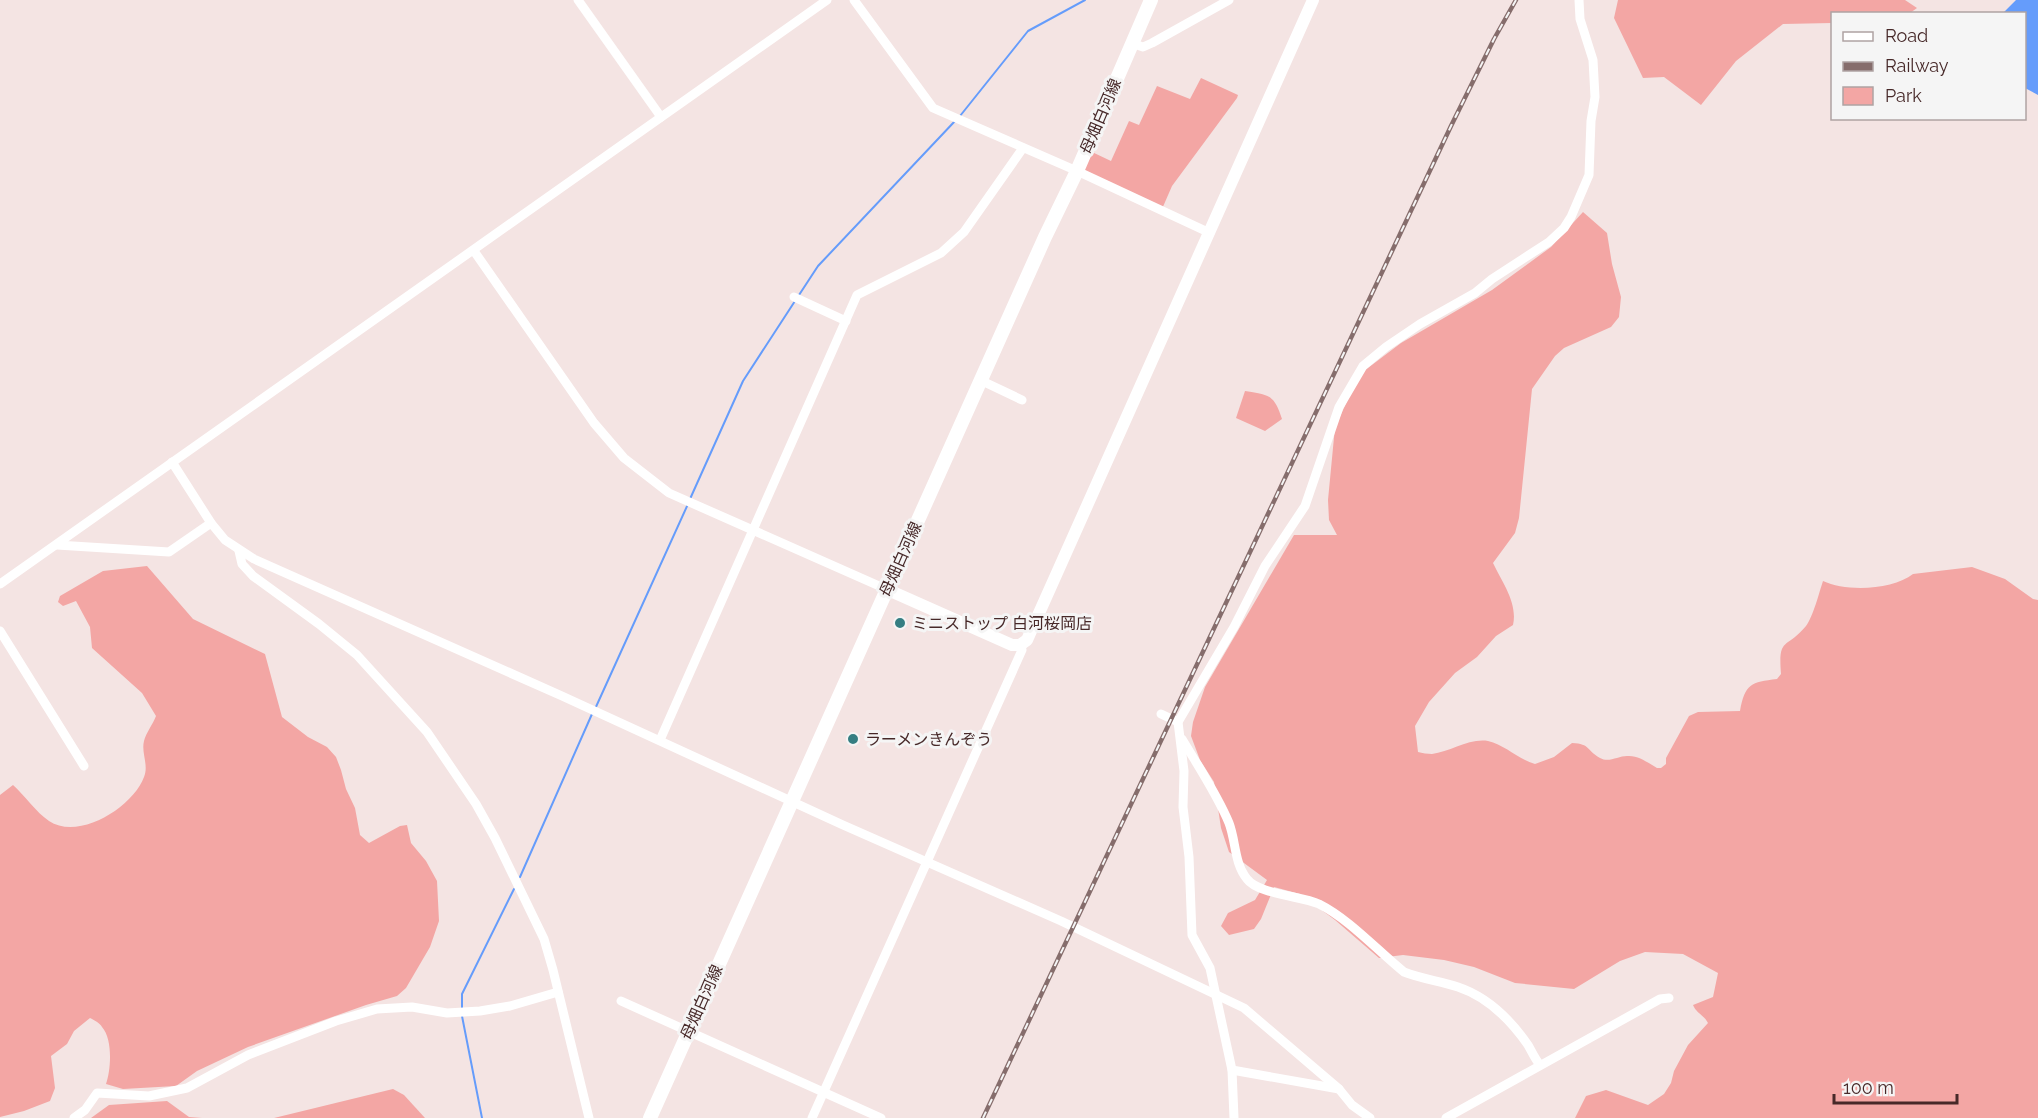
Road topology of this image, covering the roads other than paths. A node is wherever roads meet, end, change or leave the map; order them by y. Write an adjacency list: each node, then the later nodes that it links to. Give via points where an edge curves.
1 (578, 0): 9 (street)
2 (826, 0): 9 (street)
3 (854, 0): 10 (street, via 933,108)
4 (1151, 0): 8 (main road, 母畑白河線)
5 (1229, 0): 8 (street, via 1143,47)
6 (1313, 0): 12 (street)
7 (1579, 0): 28 (street, via 1580,19 1593,60 1594,97 1589,175 1571,217 1549,242 1475,293 1420,324 1363,366 1339,407 1305,506 1265,566)
8 (1131, 44): 11 (main road, 母畑白河線)
9 (661, 117): 13 (street)
10 (1023, 148): 11 (street); 15 (street, via 955,242 941,253 860,292)
11 (1077, 171): 12 (street); 16 (main road, 母畑白河線)
12 (1210, 233): 26 (street, via 1027,640)
13 (474, 250): 18 (street); 20 (street, via 607,440 624,458 669,493)
14 (794, 297): 15 (street)
15 (846, 321): 20 (street)
16 (980, 380): 17 (street); 24 (main road, 母畑白河線)
17 (1022, 400)
18 (172, 462): 19 (street); 21 (street)
19 (211, 523): 21 (street, via 169,552); 22 (street)
20 (752, 530): 24 (street); 30 (street)
21 (57, 545): 23 (street)
22 (239, 551): 30 (street); 34 (street, via 242,564 253,576 357,655 421,724 448,760 495,837 539,930)
23 (0, 584)
24 (886, 589): 26 (street, via 1011,645); 32 (main road, 母畑白河線)
25 (0, 631): 31 (street)
26 (1020, 645): 33 (street, via 1022,650)
27 (1161, 714): 28 (street)
28 (1178, 722): 29 (street)
29 (1180, 736): 35 (street, via 1192,935 1210,968); 39 (street, via 1229,822 1238,862 1247,879 1273,892 1328,909 1404,972 1455,986 1484,999 1527,1044)
30 (660, 740): 32 (street)
31 (84, 766)
32 (791, 801): 33 (street); 38 (main road, 母畑白河線)
33 (927, 862): 35 (street); 42 (street)
34 (558, 992): 43 (street, via 480,1011 377,1009 248,1055 187,1088 149,1096 97,1094); 44 (street)
35 (1215, 993): 40 (street); 41 (street, via 1244,1008)
36 (1669, 998): 39 (street, via 1660,999)
37 (621, 1000): 38 (street)
38 (688, 1032): 42 (street); 45 (main road, 母畑白河線)
39 (1540, 1065): 50 (street)
40 (1232, 1070): 41 (street); 48 (street)
41 (1339, 1089): 49 (street)
42 (824, 1093): 46 (street); 47 (street)
43 (74, 1118)
44 (589, 1118)
45 (650, 1118)
46 (812, 1118)
47 (881, 1118)
48 (1234, 1118)
49 (1370, 1118)
50 (1446, 1118)

